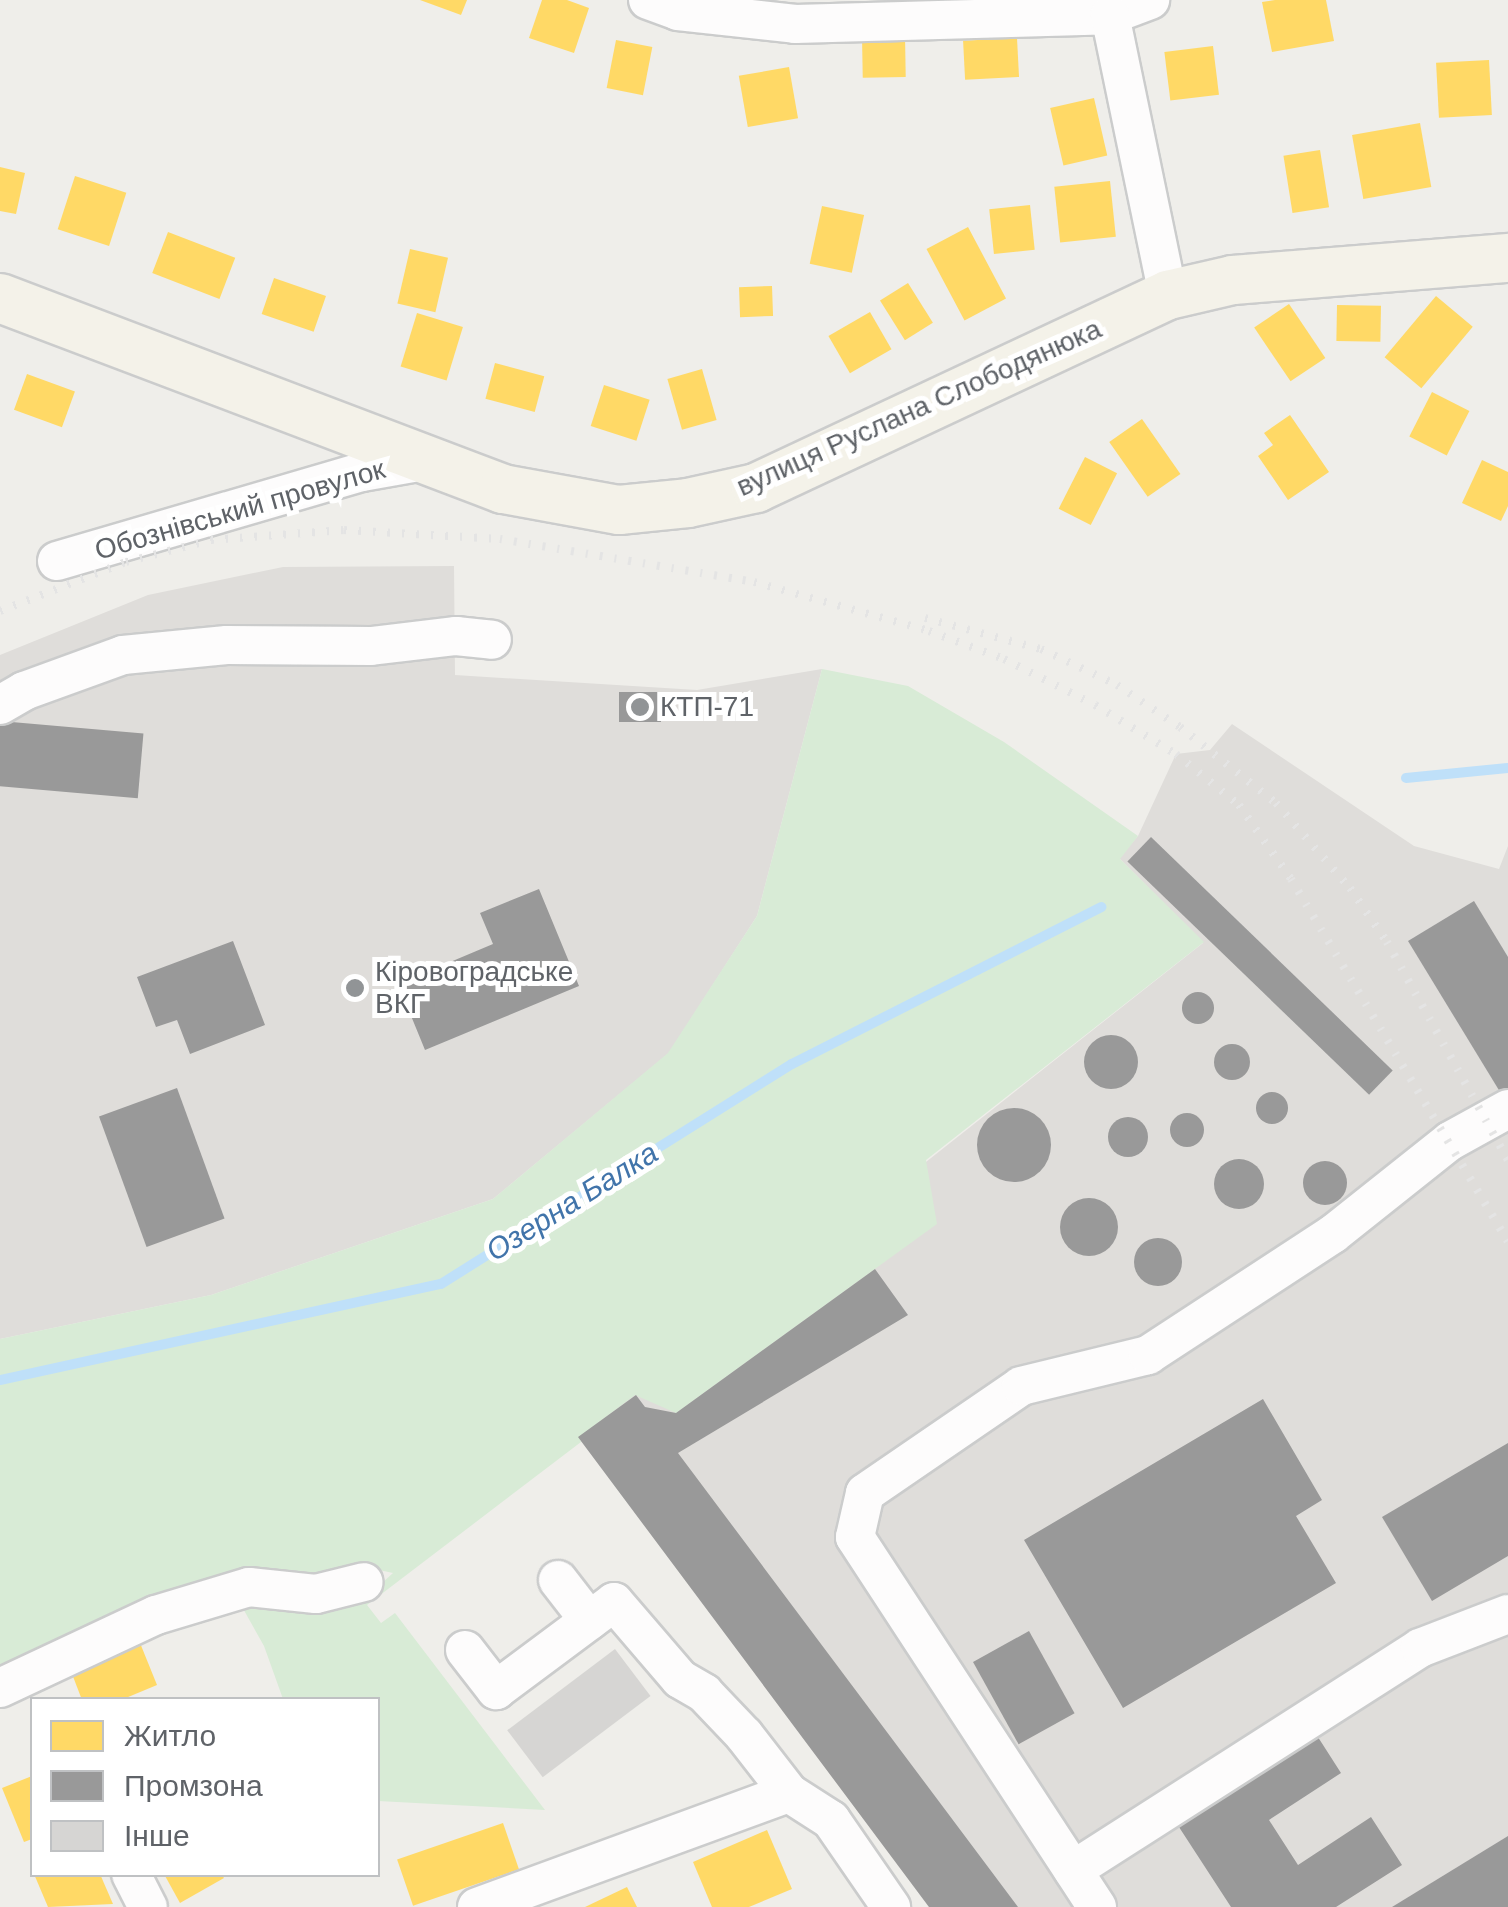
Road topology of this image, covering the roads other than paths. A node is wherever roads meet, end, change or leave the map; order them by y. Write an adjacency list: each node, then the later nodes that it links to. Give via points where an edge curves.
1 (648, 0): 3 (street, via 678,11 796,24)
2 (1150, 0): 3 (street)
3 (1110, 15): 5 (street)
4 (1508, 258): 5 (main road, вулиця Руслана Слободянюка, via 1233,280)
5 (1168, 296): 7 (main road, вулиця Руслана Слободянюка, via 756,488 619,510 502,489)
6 (0, 298): 7 (main road, вулиця Руслана Слободянюка)
7 (424, 461): 8 (street, Обознівський провулок, via 362,472)
8 (58, 561)
9 (492, 640): 10 (street, via 456,636 370,646 227,645 123,654)
10 (0, 705)
11 (1508, 1109): 19 (street, via 1450,1141 1333,1234 1148,1355 1021,1386 865,1493 855,1538)
12 (558, 1580): 15 (street)
13 (364, 1582): 17 (street, via 316,1594 249,1587 156,1614)
14 (1508, 1614): 19 (street, via 1420,1648)
15 (589, 1620): 16 (street, via 496,1690); 18 (street, via 614,1602 680,1680 704,1693 744,1735)
16 (465, 1650)
17 (22, 1687)
18 (789, 1793): 22 (street); 23 (street, via 831,1820)
19 (1073, 1870): 24 (street)
20 (133, 1877): 21 (street)
21 (148, 1907)
22 (477, 1907)
23 (891, 1907)
24 (1097, 1907)

